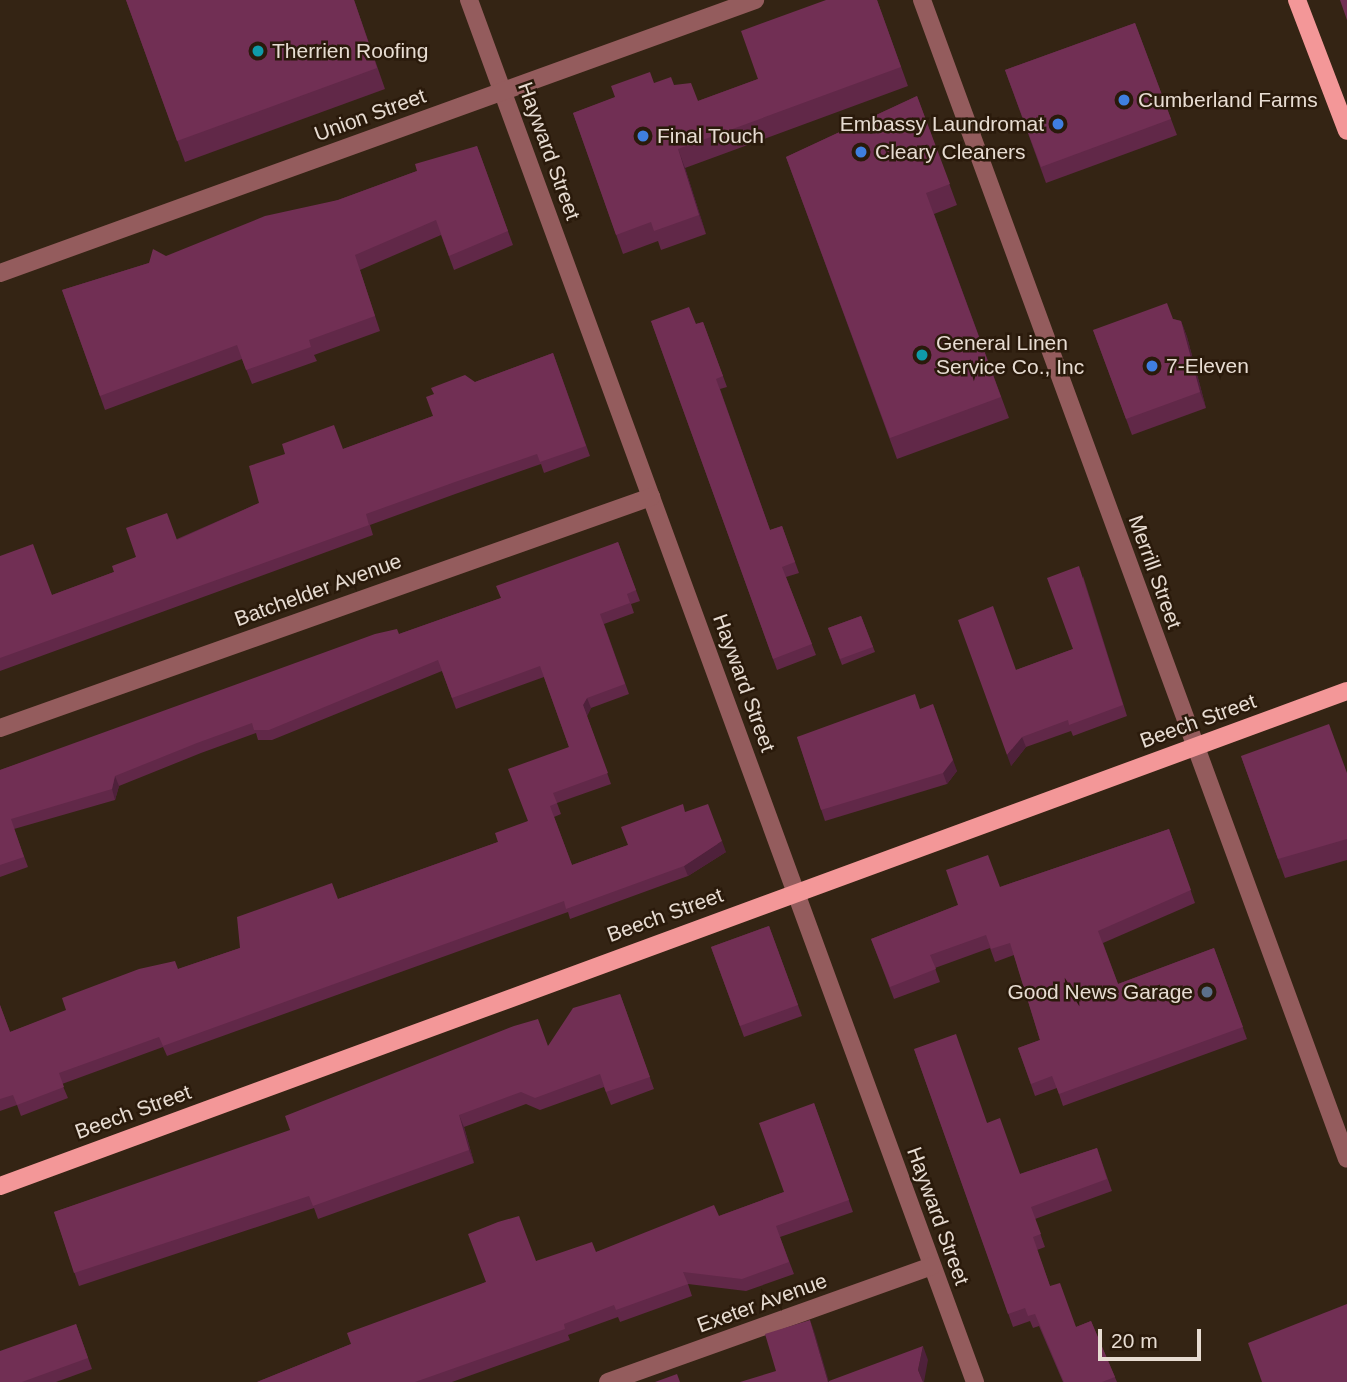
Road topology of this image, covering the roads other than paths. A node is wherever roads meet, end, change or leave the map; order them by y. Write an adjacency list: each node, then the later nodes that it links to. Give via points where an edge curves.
1 (469, 0): 5 (street, Hayward Street)
2 (755, 0): 5 (street, Union Street)
3 (922, 0): 11 (street, Merrill Street)
4 (1297, 0): 6 (main road)
5 (502, 91): 7 (street, Union Street); 8 (street, Hayward Street)
6 (1347, 131)
7 (0, 273)
8 (651, 497): 10 (street, Batchelder Avenue); 12 (street, Hayward Street)
9 (1347, 691): 11 (main road, Beech Street)
10 (0, 727)
11 (1194, 746): 12 (main road, Beech Street); 13 (street, Merrill Street)
12 (795, 891): 14 (main road, Beech Street); 15 (street, Hayward Street)
13 (1347, 1159)
14 (0, 1186)
15 (932, 1266): 16 (street, Exeter Avenue); 17 (street, Hayward Street)
16 (608, 1382)
17 (975, 1382)

